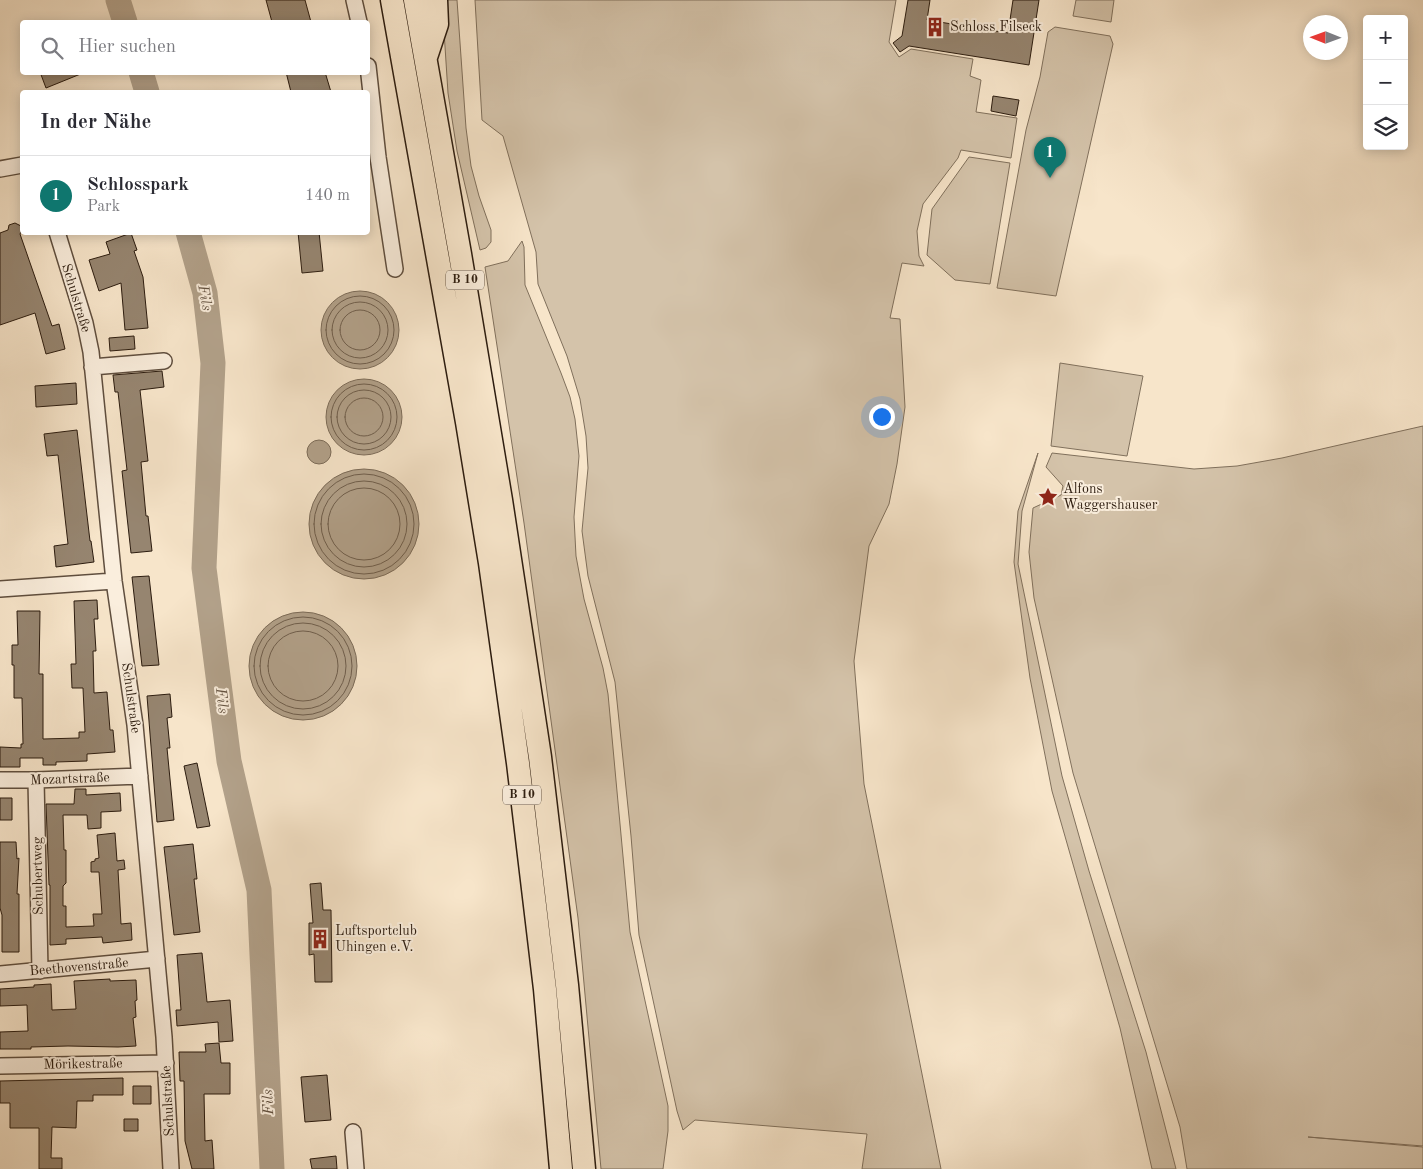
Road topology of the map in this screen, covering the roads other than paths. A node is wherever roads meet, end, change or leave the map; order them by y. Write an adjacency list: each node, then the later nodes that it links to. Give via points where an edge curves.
1 (354, 0): 6 (street)
2 (376, 0): 8 (highway, B 10, via 384,29)
3 (392, 0): 8 (highway, B 10)
4 (415, 0): 7 (highway, B 10)
5 (436, 0): 7 (highway, via 437,24)
6 (359, 20)
7 (425, 60): 30 (highway, B 10, via 501,500 540,757 567,985)
8 (404, 66): 29 (highway, B 10, via 467,422 518,763 545,989)
9 (369, 75): 13 (street)
10 (20, 164): 11 (street)
11 (0, 169)
12 (58, 235): 15 (street, Schulstraße, via 85,323)
13 (395, 269)
14 (164, 361): 15 (street)
15 (92, 367): 16 (street, Schulstraße)
16 (114, 581): 17 (street); 18 (street, Schulstraße)
17 (0, 589)
18 (140, 776): 20 (street, Mozartstraße); 21 (street, Schulstraße)
19 (0, 780): 20 (street, Mozartstraße)
20 (36, 780): 22 (street, Schubertweg)
21 (157, 959): 22 (street, Beethovenstraße); 24 (street, Schulstraße)
22 (40, 971): 23 (street, Beethovenstraße)
23 (0, 974)
24 (166, 1063): 25 (street, Mörikestraße); 27 (street, Schulstraße)
25 (0, 1066)
26 (353, 1132): 28 (street)
27 (171, 1169)
28 (356, 1169)
29 (561, 1169)
30 (584, 1169)

